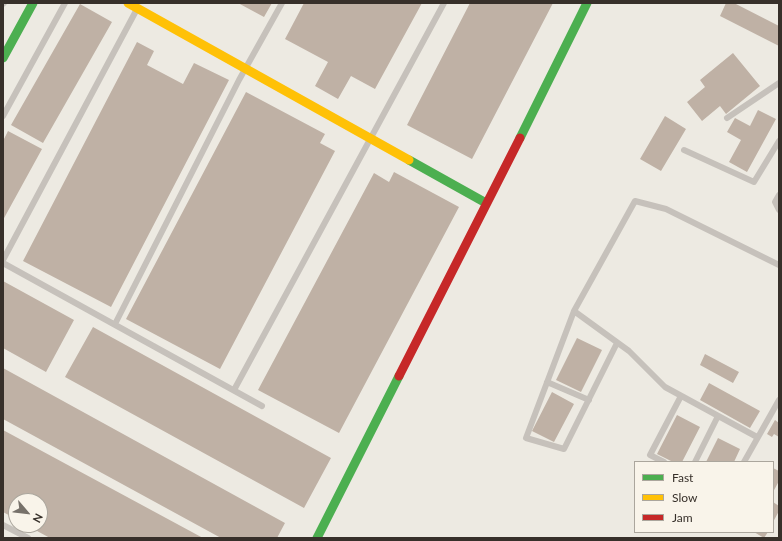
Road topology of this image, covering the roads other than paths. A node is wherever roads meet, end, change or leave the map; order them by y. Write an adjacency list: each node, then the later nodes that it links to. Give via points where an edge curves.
1 (33, 3): 8 (street)
2 (65, 3): 11 (lane)
3 (128, 3): 7 (street)
4 (282, 3): 9 (lane)
5 (444, 3): 13 (lane)
6 (587, 3): 17 (street)
7 (138, 6): 9 (street); 19 (lane)
8 (3, 58)
9 (245, 68): 13 (street); 22 (lane)
10 (779, 83): 12 (lane)
11 (3, 116)
12 (727, 118)
13 (370, 138): 17 (street); 25 (lane)
14 (779, 141): 15 (lane, via 754,182)
15 (684, 150)
16 (779, 195): 18 (lane, via 775,202)
17 (486, 203): 38 (street)
18 (779, 210)
19 (3, 261): 22 (lane)
20 (779, 265): 21 (lane, via 666,209 635,201)
21 (574, 311): 23 (lane); 24 (lane)
22 (115, 324): 25 (lane)
23 (617, 343): 26 (lane, via 629,351 665,387); 27 (lane)
24 (547, 382): 27 (lane); 27 (lane, via 526,438 564,450)
25 (234, 390): 29 (lane)
26 (681, 396): 30 (lane); 32 (lane, via 650,455)
27 (589, 400)
28 (779, 400): 31 (lane)
29 (262, 406)
30 (718, 416): 31 (lane); 33 (lane)
31 (757, 438): 34 (lane)
32 (662, 461)
33 (696, 461)
34 (745, 461)
35 (5, 526): 36 (lane); 37 (lane)
36 (3, 533)
37 (28, 538)
38 (317, 538)

